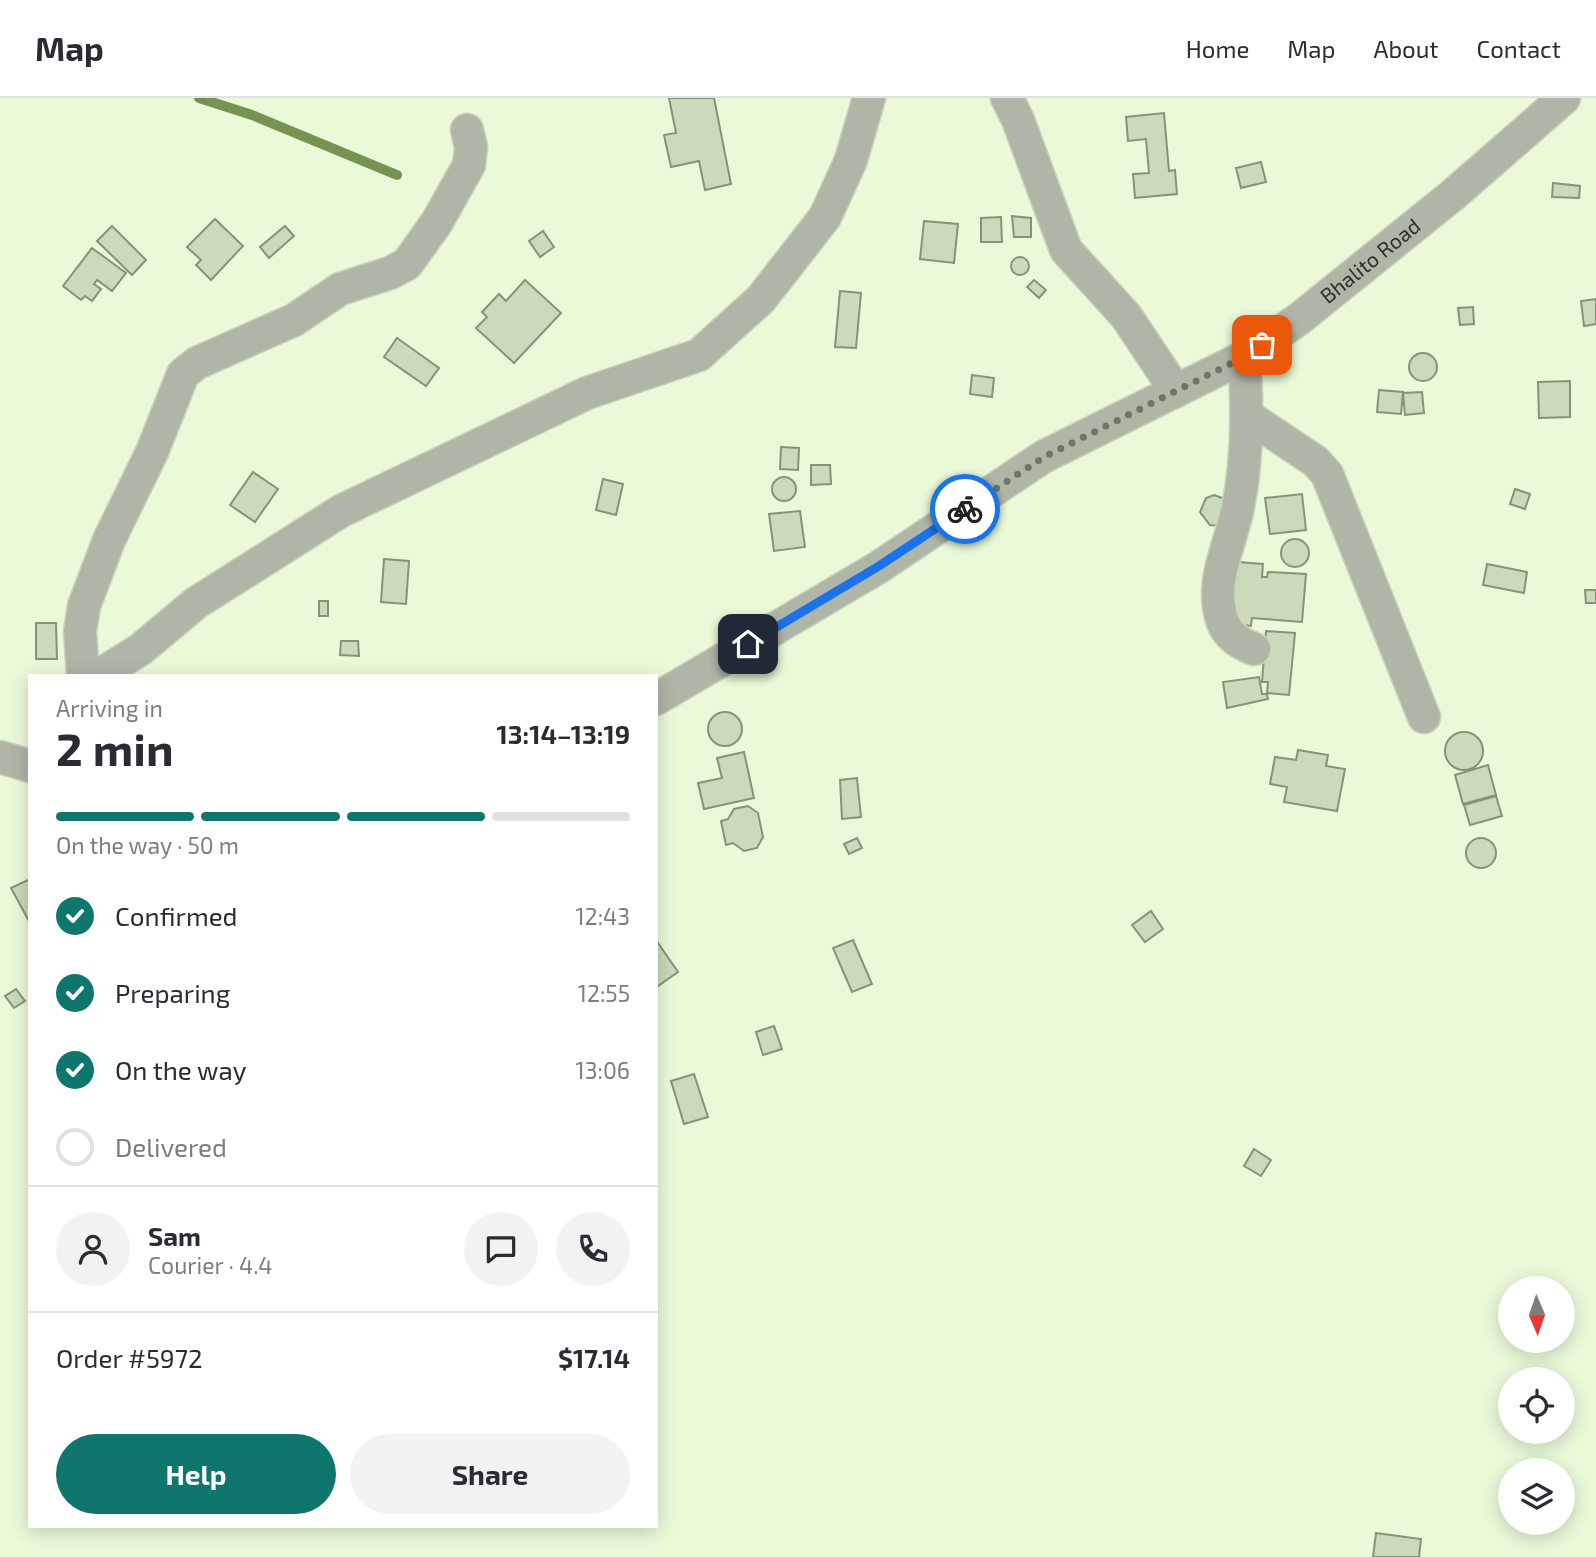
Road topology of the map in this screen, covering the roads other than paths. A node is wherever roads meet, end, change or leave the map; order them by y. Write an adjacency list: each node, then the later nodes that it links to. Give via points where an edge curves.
1 (869, 98): 10 (street, via 851,160 825,217 761,299 699,355 587,393 341,511 196,603 141,649)
2 (1007, 98): 6 (street, via 1066,250 1126,316)
3 (1564, 98): 5 (street, Bhalito Road, via 1454,194 1299,319)
4 (467, 130): 9 (street, via 469,164 438,222 407,264 340,289 293,320 207,358 183,374 84,606 80,631)
5 (1244, 357): 6 (street, Bhalito Road); 7 (street)
6 (1176, 391): 11 (street, Bhalito Road, via 1044,457 879,566)
7 (1249, 417): 8 (street, via 1237,512 1220,569 1218,602 1225,628); 12 (street, via 1315,461 1326,474)
8 (1254, 649)
9 (83, 674)
10 (101, 674)
11 (658, 698)
12 (1424, 717)
13 (0, 757): 14 (street)
14 (28, 765)

